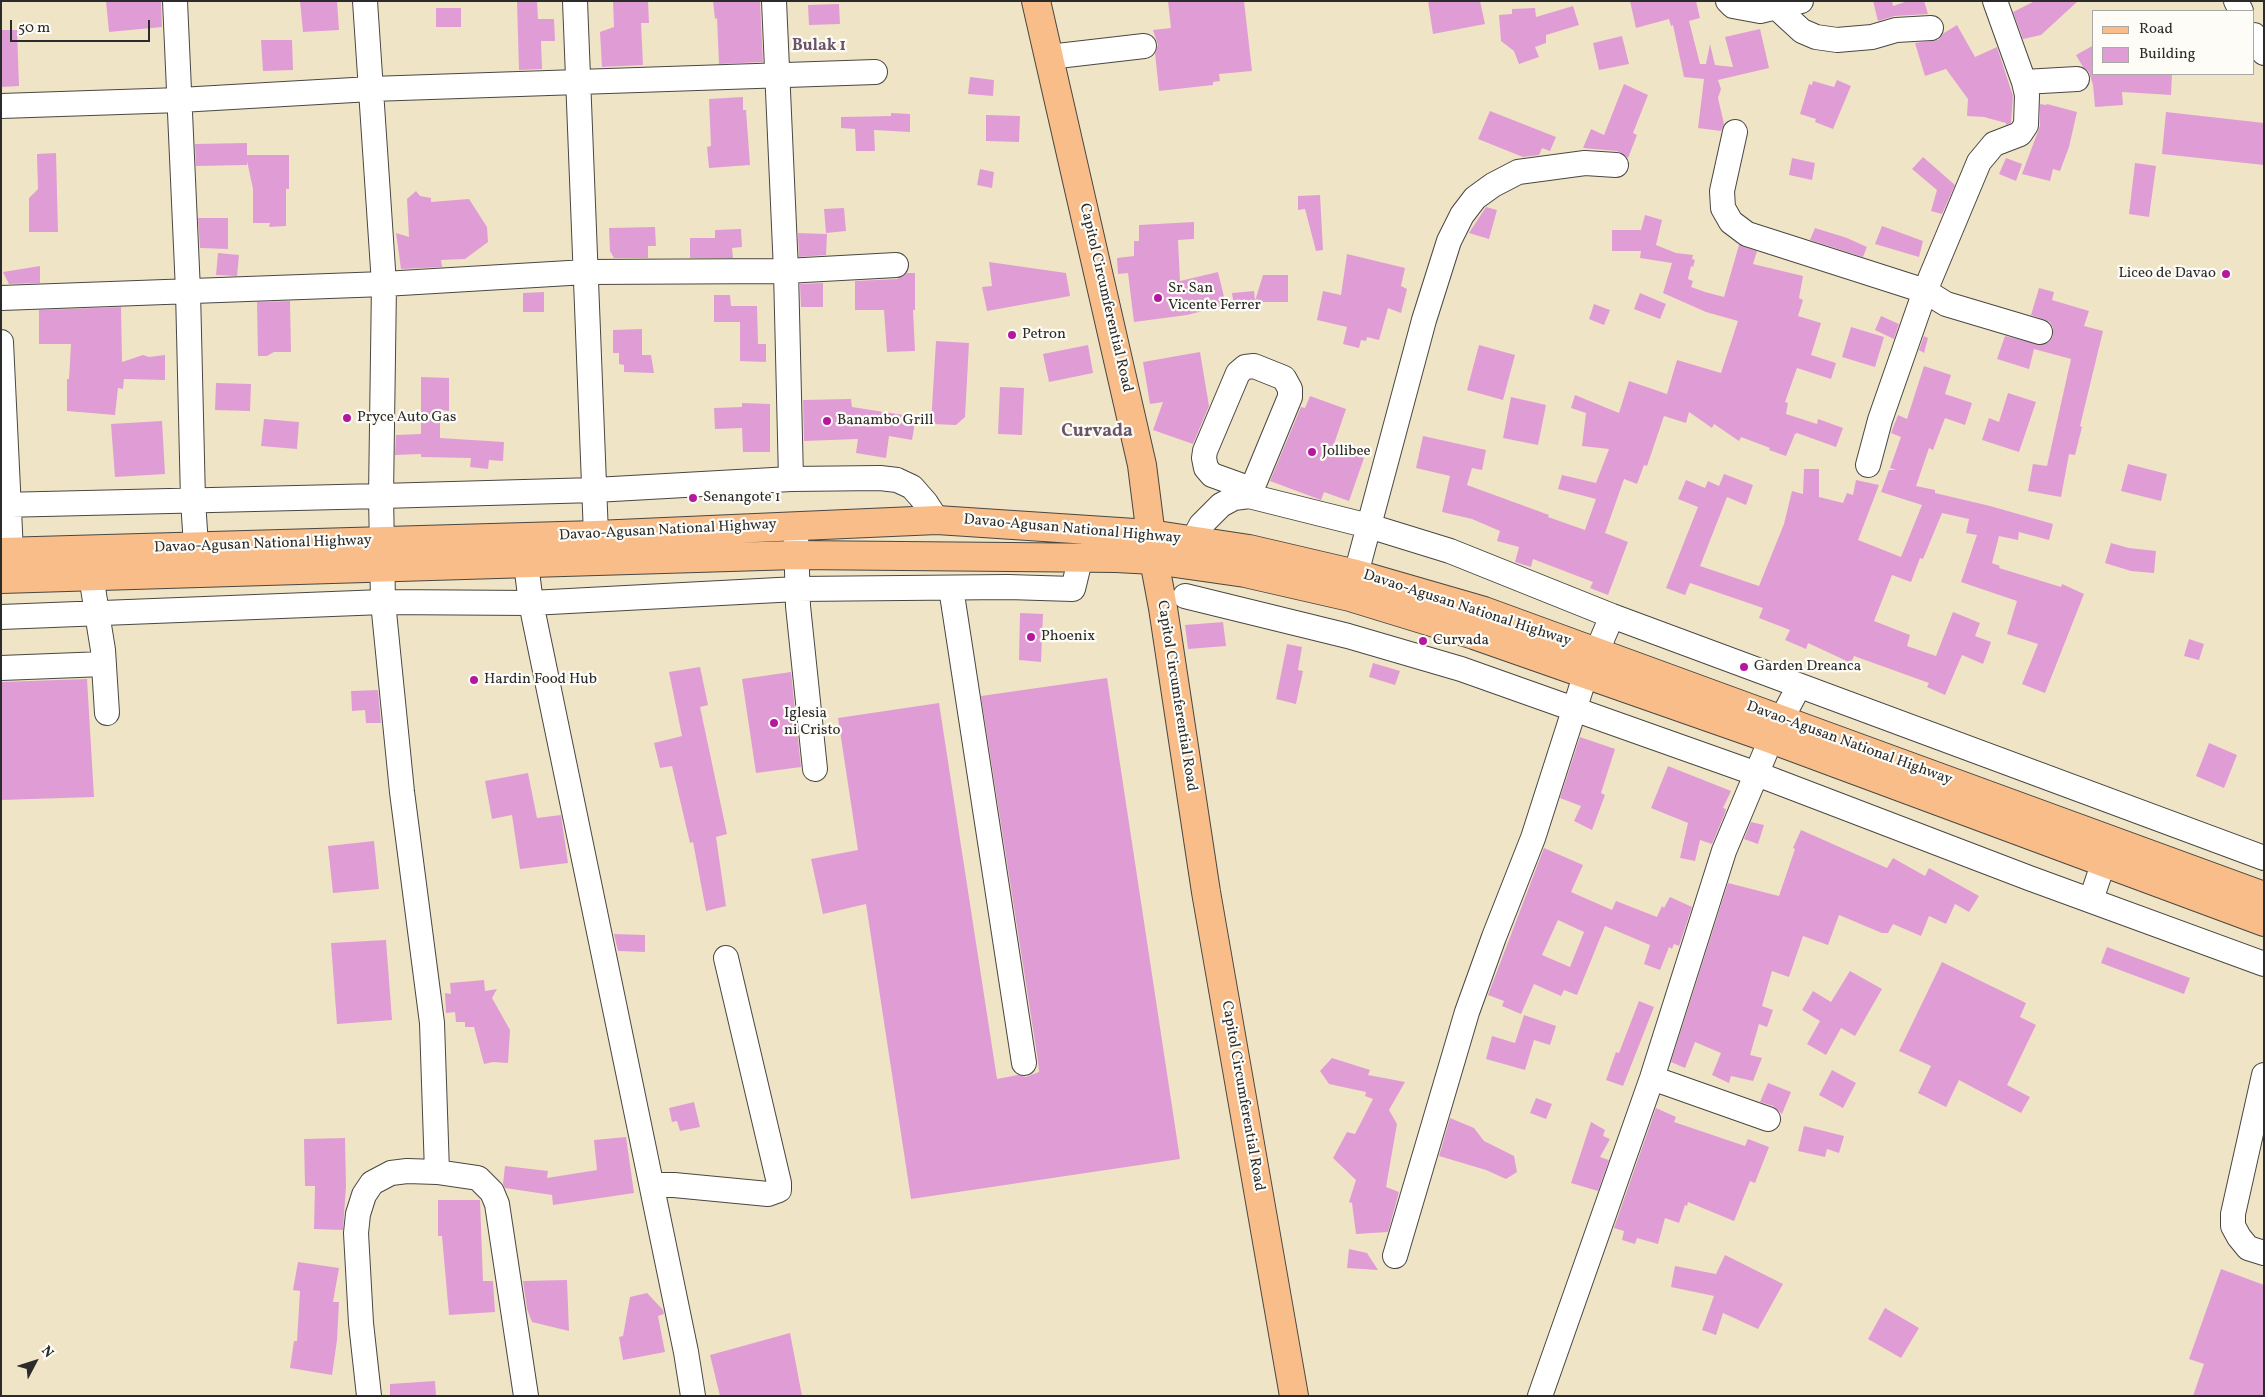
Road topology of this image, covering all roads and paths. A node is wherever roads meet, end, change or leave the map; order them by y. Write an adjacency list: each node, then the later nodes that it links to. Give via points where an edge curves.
1 (175, 1): 21 (street)
2 (365, 1): 20 (street)
3 (575, 1): 18 (street)
4 (774, 1): 16 (street)
5 (1036, 1): 14 (main road, Capitol Circumferential Road)
6 (1728, 1): 9 (street, via 1733,6 1760,11)
7 (1801, 1): 9 (street)
8 (1995, 1): 19 (street)
9 (1777, 8): 10 (street, via 1802,31 1837,40 1872,37 1896,30)
10 (1932, 28)
11 (2255, 37): 13 (street)
12 (1144, 46): 14 (street)
13 (2264, 53)
14 (1049, 57): 48 (main road, Capitol Circumferential Road, via 1136,433)
15 (875, 72): 16 (street)
16 (777, 75): 18 (street); 26 (street)
17 (2077, 79): 19 (street)
18 (577, 82): 20 (street); 27 (street)
19 (2024, 82): 30 (street, via 2026,125 2020,134 1994,144 1979,162)
20 (371, 89): 21 (street); 28 (street)
21 (180, 100): 22 (street); 29 (street)
22 (1, 106)
23 (1735, 132): 30 (street, via 1722,191 1723,208 1731,222 1747,234)
24 (1616, 165): 43 (street, via 1585,163 1518,172 1481,194 1462,215 1449,241 1424,320)
25 (896, 266): 26 (street)
26 (786, 271): 27 (street); 35 (street)
27 (586, 272): 28 (street); 36 (street)
28 (384, 284): 29 (street); 38 (street)
29 (188, 291): 31 (street); 39 (street)
30 (1926, 291): 32 (street, via 1946,304); 34 (street, via 1880,420)
31 (1, 298)
32 (2040, 332)
33 (1, 342): 40 (street)
34 (1868, 465)
35 (791, 479): 36 (street); 41 (street, via 898,480 912,487)
36 (595, 490): 38 (street); 44 (street)
37 (1250, 492): 37 (street, via 1290,397 1284,378 1254,366 1245,367 1238,373 1204,458 1212,476); 43 (street); 45 (street, via 1221,505 1201,525)
38 (381, 496): 39 (street); 46 (street)
39 (192, 500): 40 (street); 47 (street)
40 (5, 505): 49 (street)
41 (937, 520): 42 (main road, Davao-Agusan National Highway); 48 (main road, Davao-Agusan National Highway)
42 (795, 525): 44 (main road, Davao-Agusan National Highway); 50 (street)
43 (1369, 526): 56 (street); 67 (street, via 1450,551)
44 (596, 535): 46 (main road, Davao-Agusan National Highway)
45 (1193, 540): 48 (main road, Davao-Agusan National Highway); 56 (main road, Davao-Agusan National Highway, via 1250,549)
46 (382, 541): 47 (main road, Davao-Agusan National Highway); 54 (street)
47 (196, 546): 49 (main road, Davao-Agusan National Highway)
48 (1152, 547): 52 (main road, Davao-Agusan National Highway); 55 (main road, Davao-Agusan National Highway); 97 (main road, Capitol Circumferential Road, via 1206,892)
49 (6, 552)
50 (796, 555): 51 (main road, Davao-Agusan National Highway); 53 (main road, Davao-Agusan National Highway); 61 (street)
51 (1007, 556): 52 (main road, Davao-Agusan National Highway); 59 (street)
52 (1081, 556): 59 (street, via 1073,589)
53 (526, 564): 54 (main road, Davao-Agusan National Highway); 64 (street)
54 (382, 568): 57 (main road, Davao-Agusan National Highway); 63 (street)
55 (1245, 573): 65 (street); 69 (main road, Davao-Agusan National Highway, via 1350,596 1474,635)
56 (1356, 574): 69 (main road, Davao-Agusan National Highway, via 1484,611)
57 (91, 576): 58 (main road, Davao-Agusan National Highway); 66 (street)
58 (1, 579)
59 (1008, 587): 60 (street)
60 (951, 588): 61 (street); 86 (street)
61 (797, 589): 64 (street); 76 (street)
62 (1185, 596): 65 (street)
63 (383, 602): 64 (street); 66 (street); 90 (street, via 402,792 432,1023)
64 (531, 603): 91 (street)
65 (1240, 608): 73 (street, via 1442,664)
66 (96, 613): 68 (street); 70 (street)
67 (1612, 616): 69 (street); 72 (street)
68 (1, 617)
69 (1592, 662): 73 (street); 75 (main road, Davao-Agusan National Highway)
70 (104, 664): 71 (street); 74 (street)
71 (1, 668)
72 (1799, 686): 75 (street); 78 (street)
73 (1576, 709): 77 (street); 93 (street, via 1533,838 1467,1012)
74 (107, 713)
75 (1776, 729): 77 (street); 79 (main road, Davao-Agusan National Highway)
76 (815, 769)
77 (1757, 774): 82 (street); 88 (street, via 1708,896)
78 (2126, 808): 79 (street); 80 (street)
79 (2108, 853): 81 (main road, Davao-Agusan National Highway); 82 (street); 83 (main road, Davao-Agusan National Highway)
80 (2264, 858)
81 (2264, 896)
82 (2091, 900): 85 (street)
83 (2264, 922)
84 (726, 958): 91 (street, via 780,1183 779,1190 768,1194)
85 (2264, 964)
86 (1024, 1063)
87 (2264, 1076): 92 (street, via 2233,1214 2233,1226 2239,1237 2248,1248)
88 (1652, 1078): 89 (street); 98 (street)
89 (1768, 1119)
90 (437, 1172): 94 (street, via 391,1173 372,1183 358,1214 356,1233 361,1323); 95 (street, via 478,1178 492,1192 497,1204)
91 (652, 1185): 96 (street)
92 (2264, 1253)
93 (1395, 1256)
94 (369, 1396)
95 (526, 1396)
96 (693, 1396)
97 (1294, 1396)
98 (1540, 1396)

